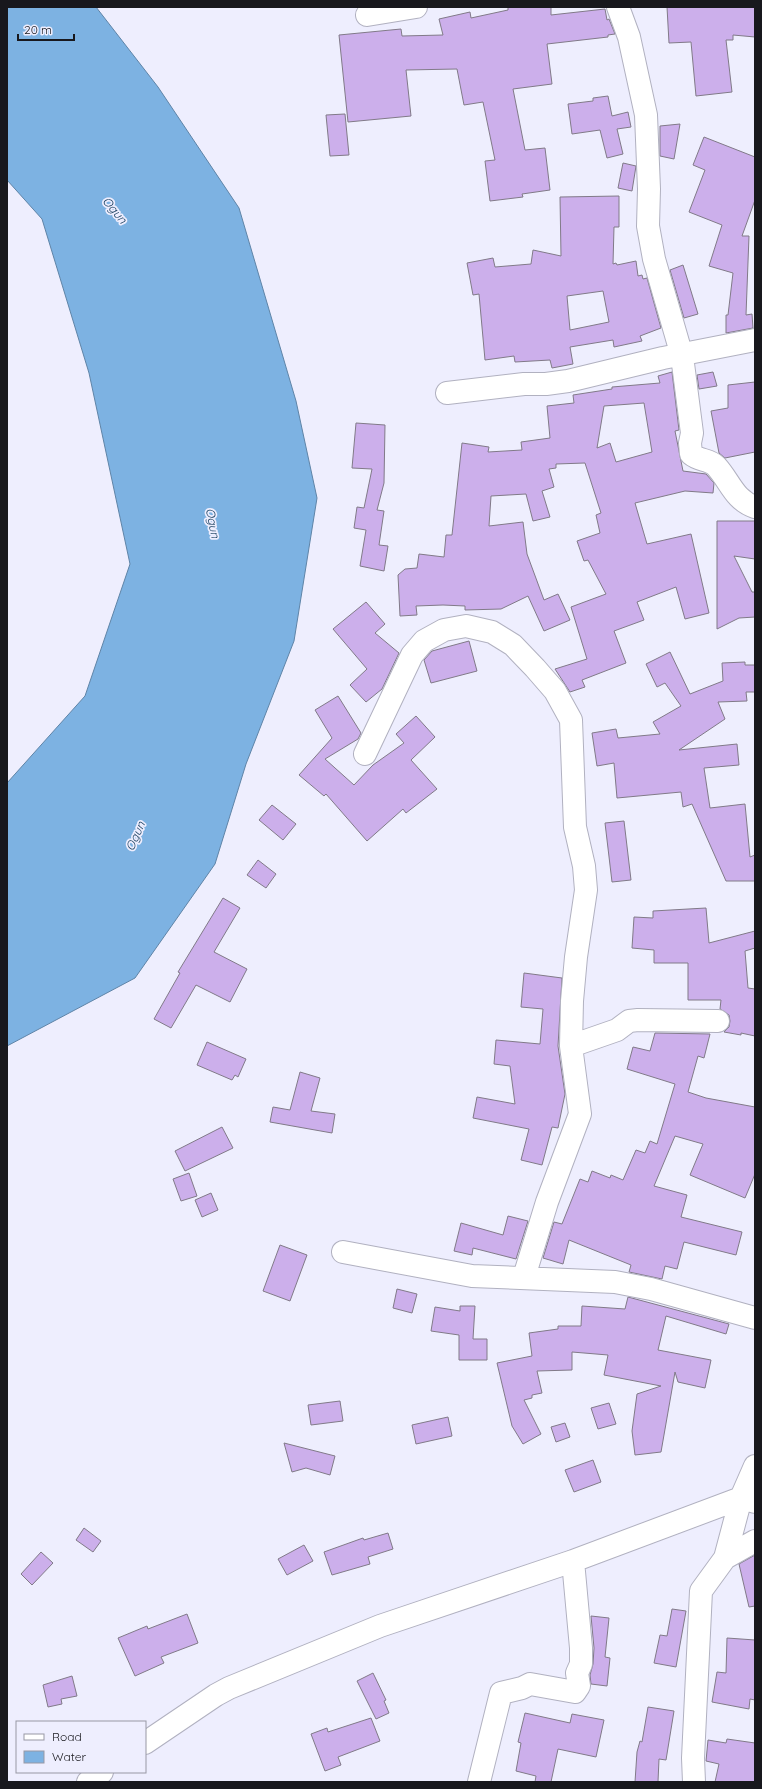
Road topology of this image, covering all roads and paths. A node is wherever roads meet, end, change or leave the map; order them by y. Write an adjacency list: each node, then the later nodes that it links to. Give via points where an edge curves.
1 (416, 7): 3 (street)
2 (618, 7): 5 (street, via 629,37 646,115 648,226 654,259)
3 (366, 15)
4 (755, 340): 5 (street)
5 (682, 356): 6 (street, via 663,358 568,381); 7 (street, via 692,432 691,454 716,466 733,492)
6 (447, 393)
7 (755, 507)
8 (365, 754): 10 (street, via 412,655 424,641 444,630 466,626 492,632 513,646 555,691 571,720 575,827 584,866 586,890 576,957)
9 (718, 1021): 10 (street, via 638,1020)
10 (571, 1046): 12 (street, via 580,1114 547,1202)
11 (343, 1252): 12 (street, via 472,1276)
12 (524, 1277): 13 (street, via 634,1285)
13 (755, 1318)
14 (755, 1466): 15 (street)
15 (748, 1500): 17 (street); 18 (street)
16 (755, 1541): 17 (street)
17 (726, 1558): 23 (street, via 701,1591)
18 (572, 1561): 19 (street, via 380,1626 229,1688 216,1694); 22 (street, via 581,1648 581,1664 577,1673 579,1686 575,1692 530,1684 501,1694)
19 (146, 1742)
20 (101, 1773): 21 (street)
21 (88, 1782)
22 (479, 1782)
23 (694, 1782)

